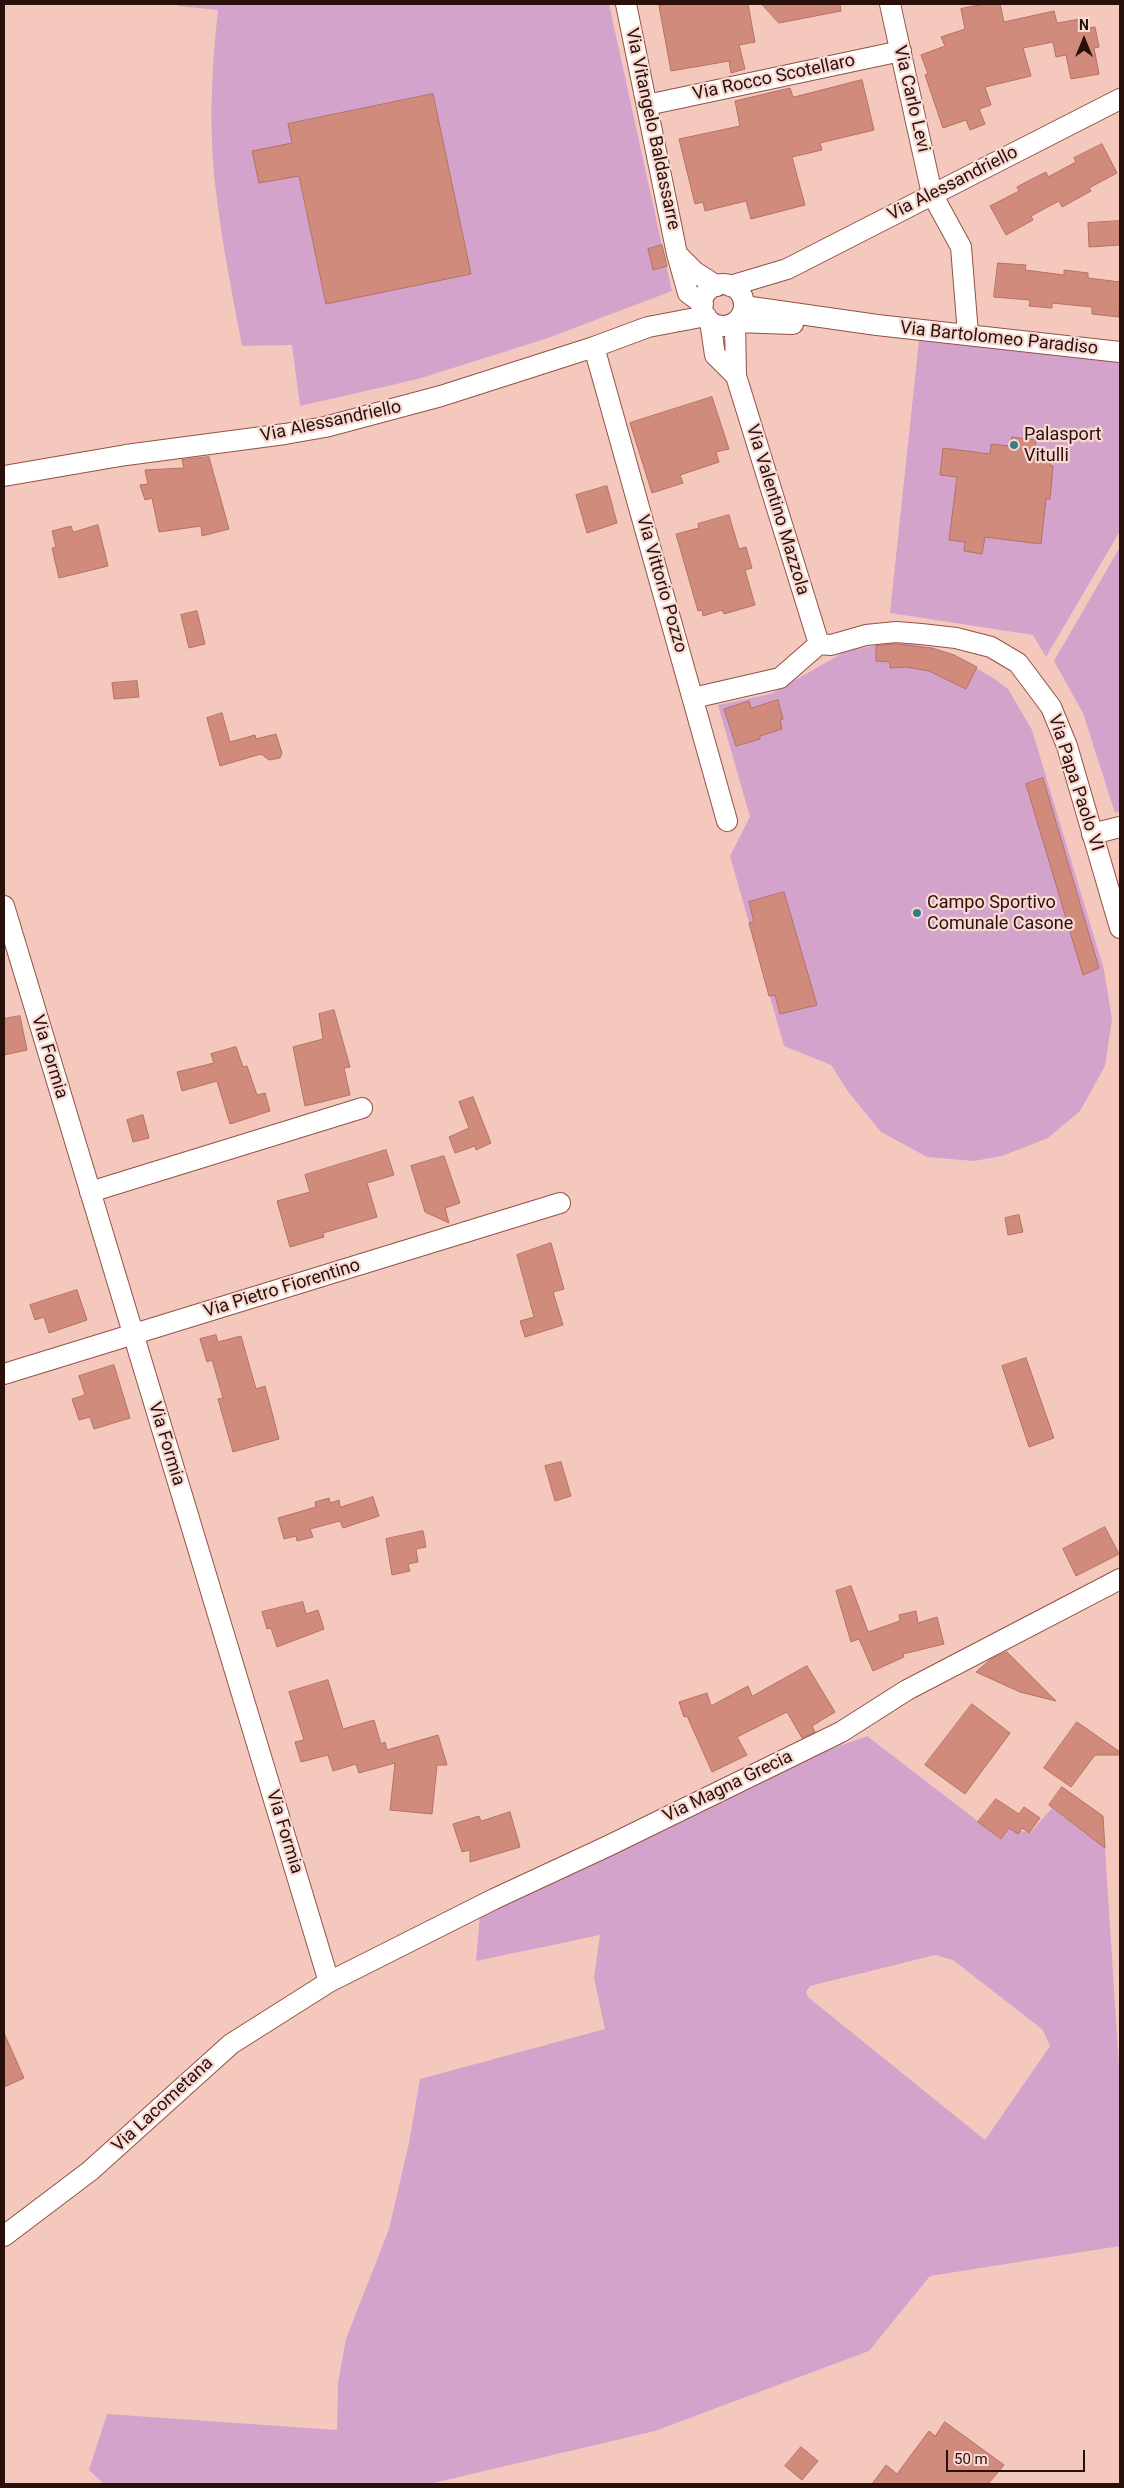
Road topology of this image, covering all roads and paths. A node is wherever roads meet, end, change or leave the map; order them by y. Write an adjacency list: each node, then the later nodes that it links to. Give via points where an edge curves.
1 (626, 4): 5 (street, Via Vitangelo Baldassarre)
2 (890, 4): 3 (street, Via Carlo Levi)
3 (901, 51): 5 (street, Via Rocco Scotellaro); 6 (street, Via Carlo Levi)
4 (1120, 98): 6 (street, Via Alessandriello)
5 (647, 105): 7 (street, Via Vitangelo Baldassarre)
6 (932, 194): 8 (street, Via Alessandriello); 12 (street, Via Carlo Levi, via 961,247)
7 (678, 254): 9 (street, Via Vitangelo Baldassarre, via 695,272); 10 (street, Via Vitangelo Baldassarre, via 688,293)
8 (786, 269): 9 (street, Via Alessandriello); 11 (street, Via Alessandriello)
9 (724, 286): 10 (street, via 707,293); 11 (street, via 740,294)
10 (706, 314): 11 (street, Via Alessandriello, via 723,326); 13 (street, Via Alessandriello, via 673,311 648,327); 15 (street, Via Valentino Mazzola, via 715,355)
11 (740, 314): 12 (street, Via Bartolomeo Paradiso); 15 (street, Via Valentino Mazzola)
12 (968, 334): 14 (street, Via Bartolomeo Paradiso)
13 (594, 347): 16 (street, Via Alessandriello, via 441,396 326,427); 18 (street, Via Vittorio Pozzo)
14 (1120, 352)
15 (736, 376): 17 (street, Via Valentino Mazzola)
16 (4, 476)
17 (818, 644): 18 (street, via 780,678); 21 (street, Via Papa Paolo VI, via 832,645 876,634 921,634 991,647 1018,663 1051,707 1067,746)
18 (693, 698): 19 (street, Via Vittorio Pozzo)
19 (727, 821)
20 (1120, 827): 21 (street)
21 (1092, 834): 23 (street, Via Papa Paolo VI)
22 (4, 906): 25 (street, Via Formia)
23 (1120, 928)
24 (362, 1108): 25 (street)
25 (90, 1192): 27 (street, Via Formia)
26 (560, 1203): 27 (street, Via Pietro Fiorentino)
27 (134, 1335): 28 (street, Via Pietro Fiorentino); 30 (street, Via Formia)
28 (4, 1374)
29 (1120, 1579): 30 (street, Via Magna Grecia, via 907,1690 841,1732)
30 (329, 1982): 31 (street, Via Lacometana, via 231,2044 90,2171)
31 (4, 2236)

